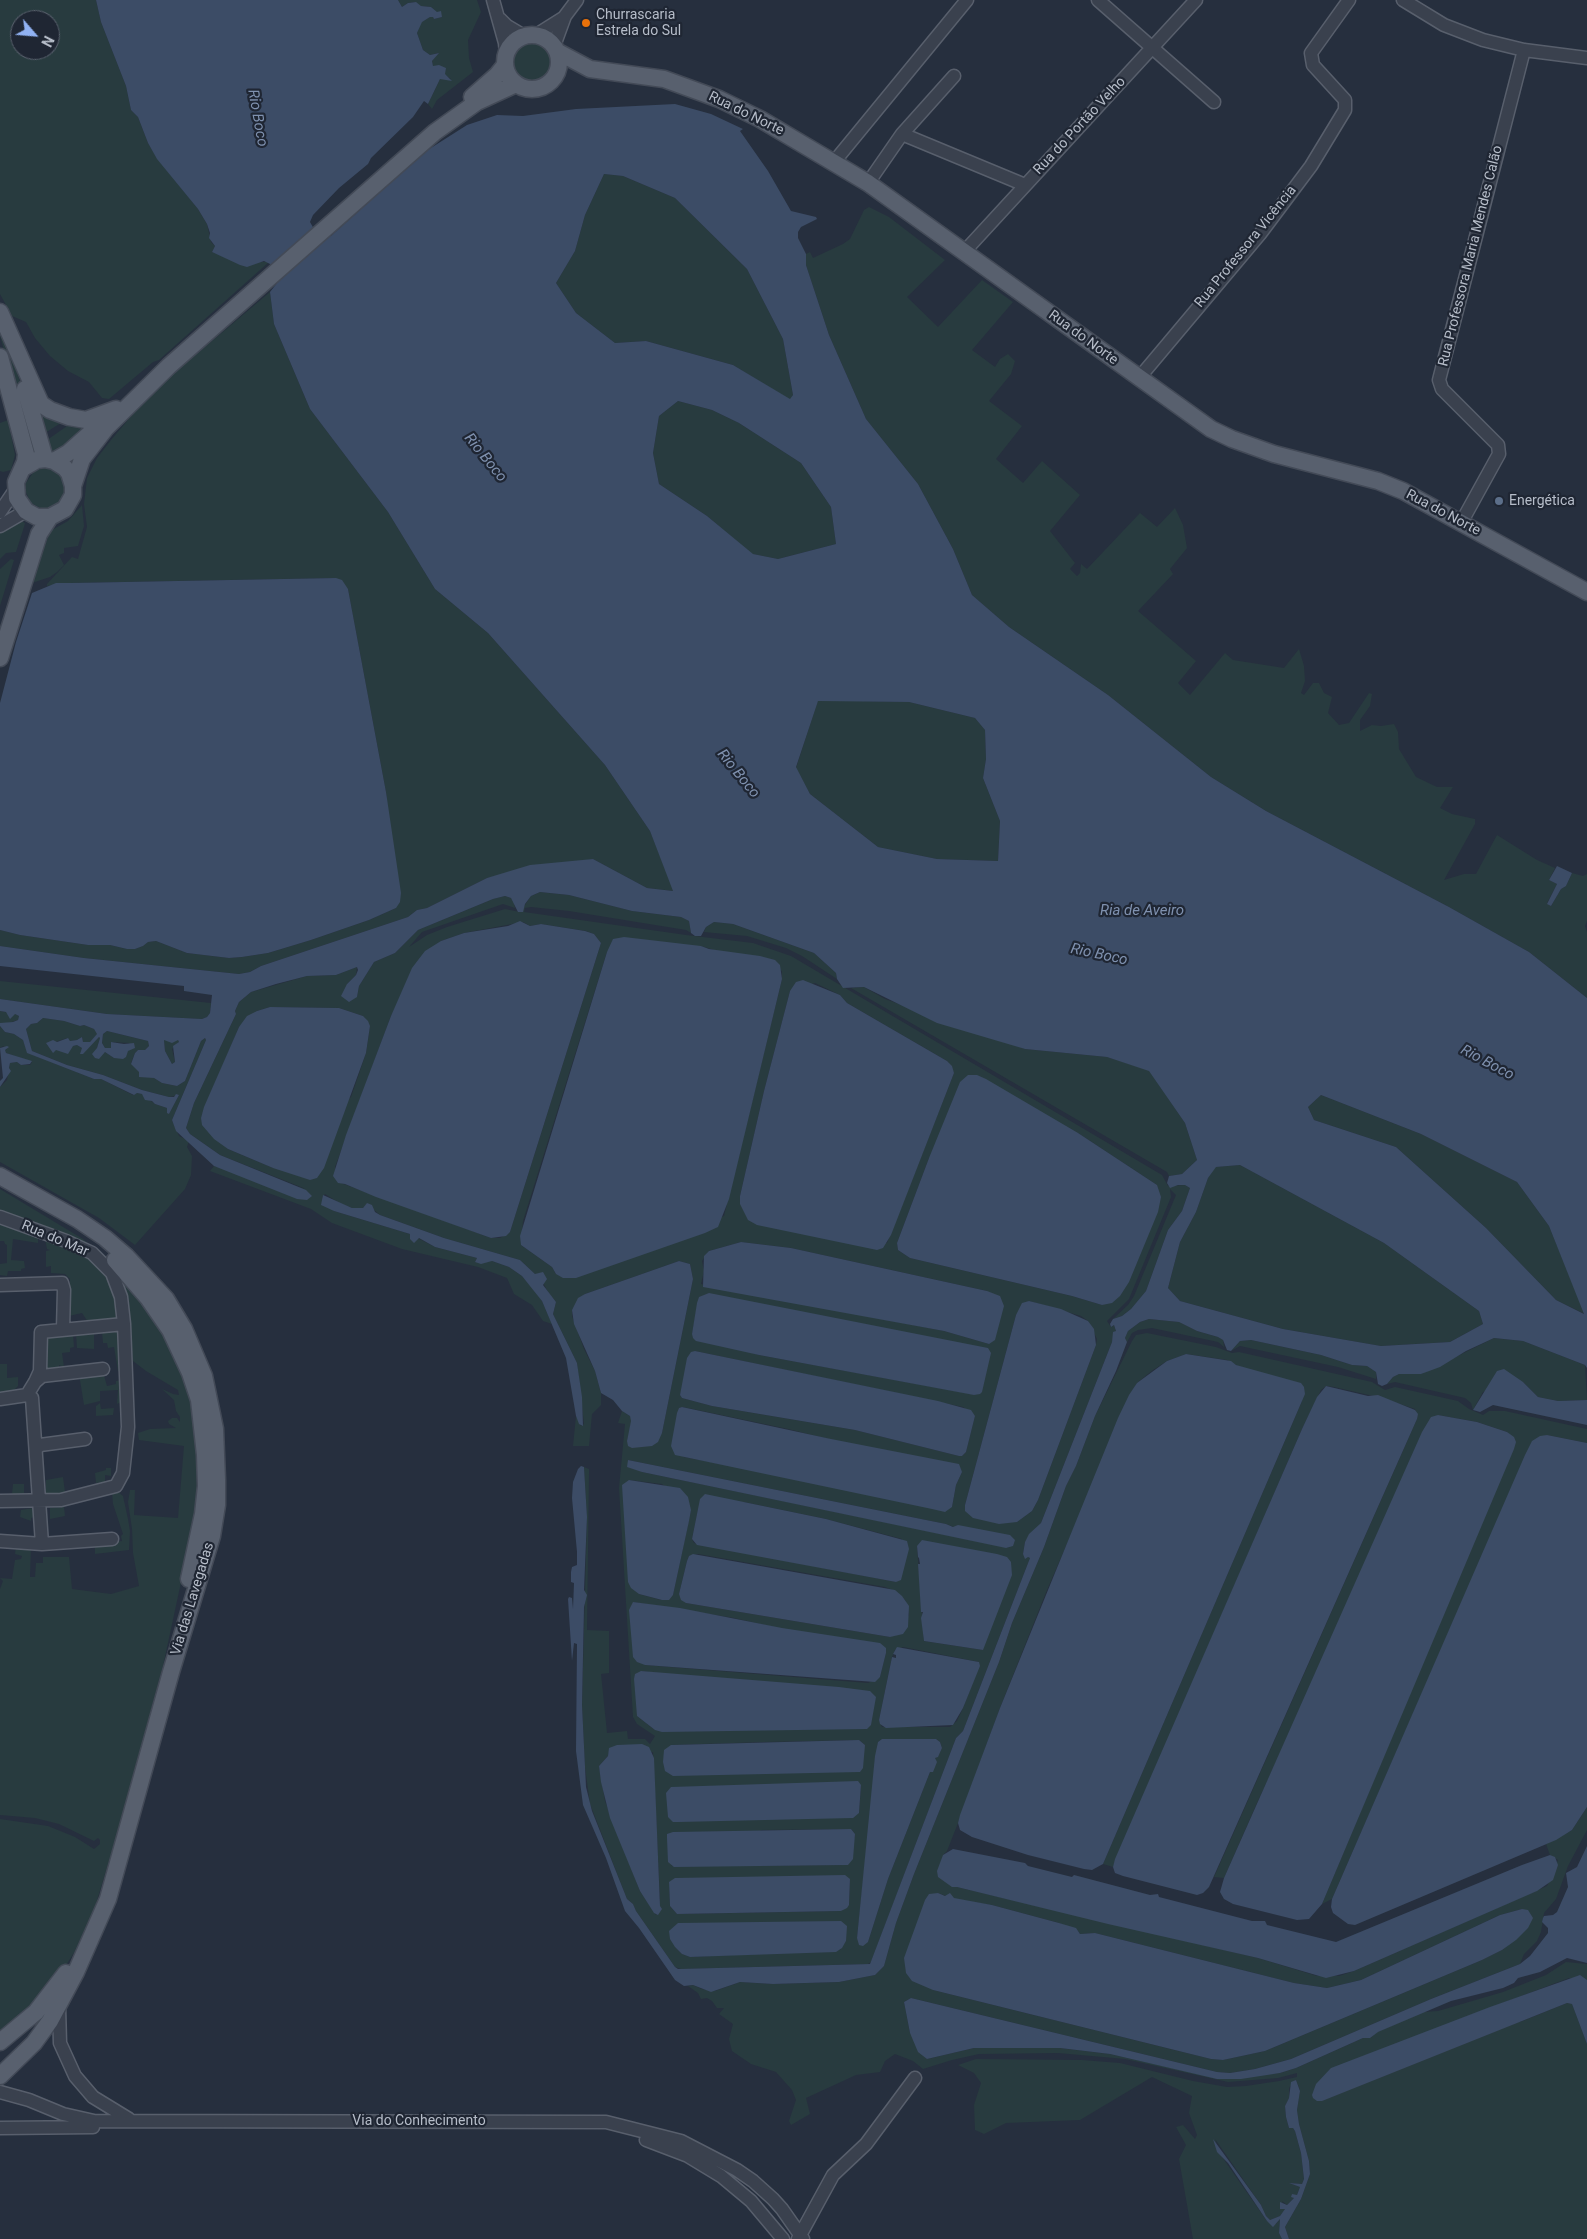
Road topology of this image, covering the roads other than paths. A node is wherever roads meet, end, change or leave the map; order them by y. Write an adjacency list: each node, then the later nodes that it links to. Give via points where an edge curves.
1 (493, 0): 8 (street)
2 (577, 0): 9 (street)
3 (967, 0): 22 (street)
4 (1098, 0): 11 (street)
5 (1196, 0): 11 (street, Rua do Portão Velho)
6 (1349, 0): 31 (street, Rua Professora Vicência, via 1311,53 1313,66 1346,100 1345,110 1311,166 1260,234)
7 (1403, 0): 13 (street, via 1444,25 1483,40)
8 (498, 16): 10 (street, via 507,26); 15 (street)
9 (565, 16): 10 (street); 12 (street)
10 (530, 35): 12 (main road, via 543,37); 15 (main road, via 510,46)
11 (1152, 48): 20 (street); 24 (street, Rua do Portão Velho)
12 (556, 49): 16 (main road, Rua do Norte); 18 (main road, via 558,69)
13 (1524, 50): 14 (street); 40 (street, Rua Professora Maria Mendes Calão, via 1439,380 1442,389 1498,445 1498,454)
14 (1587, 58)
15 (505, 60): 19 (main road, via 507,73); 25 (main road, via 477,93 412,141)
16 (590, 68): 18 (main road, Rua do Norte); 22 (main road, Rua do Norte, via 664,79 719,99)
17 (954, 76): 21 (street)
18 (554, 77): 19 (main road, via 541,88 524,88)
19 (516, 84): 25 (main road, via 477,102 434,132)
20 (1214, 102)
21 (902, 134): 23 (street); 24 (street)
22 (834, 162): 23 (main road, Rua do Norte)
23 (868, 183): 26 (main road, Rua do Norte)
24 (1026, 185): 26 (street, Rua do Portão Velho)
25 (332, 218): 27 (main road)
26 (964, 252): 31 (main road, Rua do Norte)
27 (261, 281): 32 (main road, via 182,347); 35 (main road, via 124,408 82,458)
28 (0, 312): 29 (main road)
29 (9, 332): 32 (main road, via 41,404 69,417 86,420); 33 (main road)
30 (0, 358): 34 (main road, via 24,444)
31 (1139, 378): 40 (main road, Rua do Norte, via 1211,429 1232,439 1274,454 1378,481)
32 (116, 409): 33 (main road, via 68,453)
33 (50, 460): 34 (main road, via 29,463); 35 (main road, via 65,468)
34 (23, 468): 36 (main road)
35 (73, 486): 39 (main road, via 70,502)
36 (15, 490): 37 (street); 38 (main road, via 20,505)
37 (0, 512)
38 (28, 513): 39 (main road); 41 (street); 43 (main road, via 28,531)
39 (50, 517): 44 (main road, via 39,534)
40 (1462, 523): 42 (main road, Rua do Norte)
41 (0, 526)
42 (1587, 592)
43 (0, 619)
44 (0, 658)
45 (0, 1176): 56 (main road, Via das Lavegadas, via 105,1238 166,1298 184,1329 204,1376)
46 (0, 1183): 48 (main road, Via das Lavegadas, via 82,1231)
47 (0, 1217): 50 (street, Rua do Mar, via 92,1253 112,1274 121,1297)
48 (112, 1257): 56 (main road, via 128,1266 163,1308 188,1355 206,1406); 61 (main road, Via das Lavegadas, via 128,1272 170,1330 199,1400 206,1486)
49 (0, 1285): 51 (street, via 62,1283)
50 (124, 1324): 51 (street); 60 (street, Rua do Mar, via 128,1426 123,1473 116,1486 61,1500)
51 (63, 1329): 53 (street, via 41,1332 40,1371)
52 (103, 1370): 53 (street, via 42,1376)
53 (36, 1382): 54 (street)
54 (28, 1395): 55 (street); 58 (street, via 32,1398)
55 (0, 1399)
56 (212, 1411): 61 (main road, via 208,1421 212,1466 210,1499); 65 (main road, Via das Lavegadas, via 217,1455 217,1505 212,1536 108,1899)
57 (85, 1440): 58 (street, via 40,1445)
58 (36, 1449): 60 (street)
59 (0, 1501): 60 (street)
60 (40, 1501): 64 (street)
61 (201, 1527): 66 (main road, Via das Lavegadas, via 169,1661 96,1917 57,1985 36,2012)
62 (112, 1539): 64 (street)
63 (0, 1541): 64 (street)
64 (42, 1544)
65 (59, 2004): 67 (main road, Via das Lavegadas, via 34,2043); 70 (street, via 60,2043 75,2076 98,2100)
66 (0, 2042)
67 (0, 2076)
68 (915, 2078): 73 (street, via 866,2144 833,2175)
69 (0, 2092): 70 (street, Via do Conhecimento, via 78,2118)
70 (132, 2120): 72 (street, Via do Conhecimento, via 606,2122 657,2134 702,2151 753,2180)
71 (0, 2128): 75 (street, Via do Conhecimento, via 606,2128 667,2146 706,2166 741,2191)
72 (782, 2208): 73 (street, via 804,2215); 74 (street, Via do Conhecimento)
73 (812, 2212): 74 (street)
74 (800, 2238)
75 (783, 2239)

